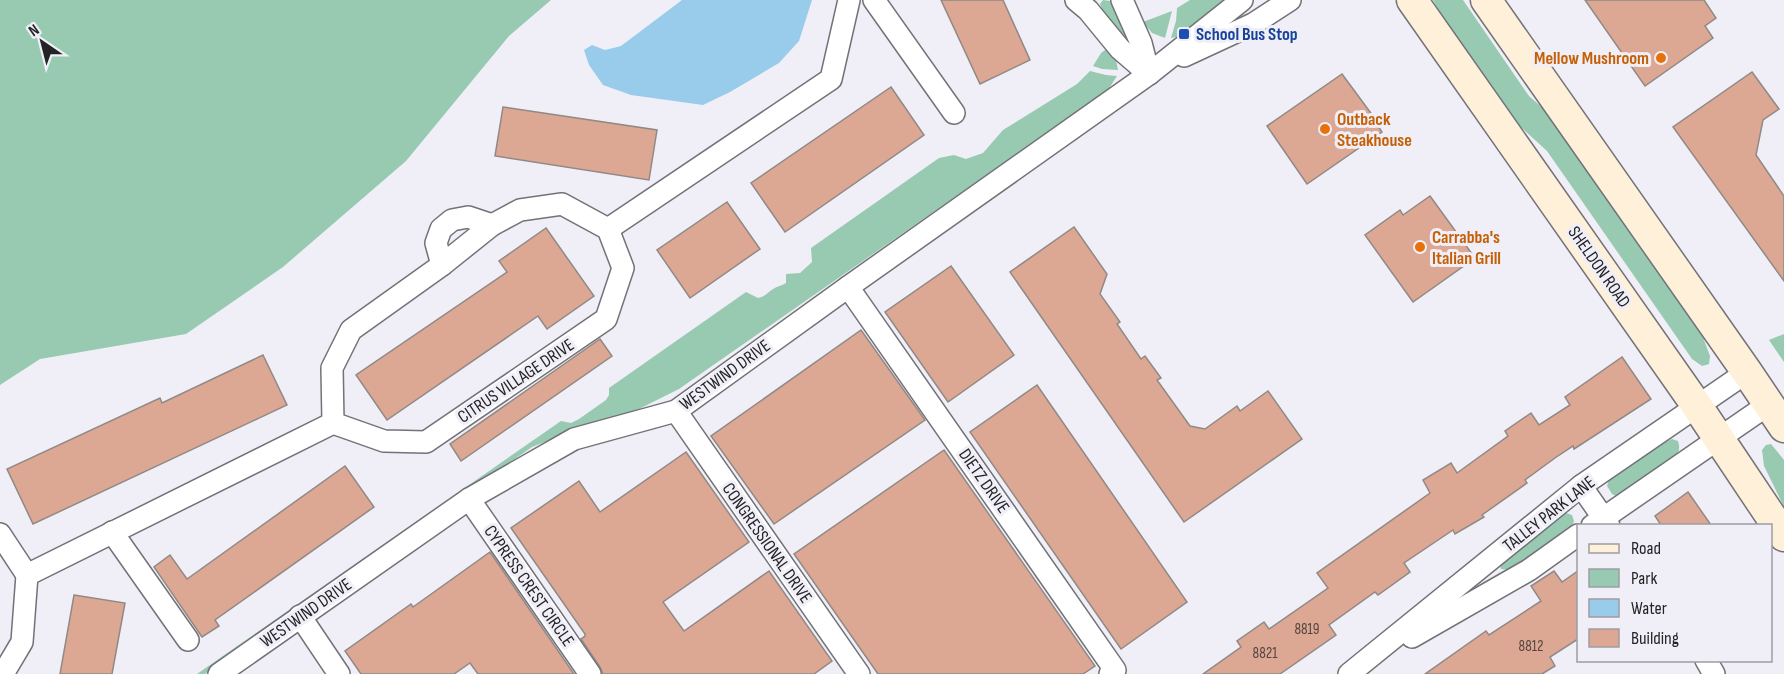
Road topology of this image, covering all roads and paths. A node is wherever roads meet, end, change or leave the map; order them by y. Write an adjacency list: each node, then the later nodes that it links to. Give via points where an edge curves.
1 (849, 0): 12 (street, via 831,79)
2 (874, 0): 10 (street)
3 (1076, 0): 9 (street, via 1120,49)
4 (1122, 0): 9 (street, via 1141,43)
5 (1242, 0): 9 (street, WESTWIND DRIVE)
6 (1290, 0): 9 (street, WESTWIND DRIVE, via 1253,24)
7 (1412, 0): 16 (main road, SHELDON ROAD)
8 (1486, 0): 15 (main road)
9 (1149, 74): 14 (street, WESTWIND DRIVE)
10 (954, 113)
11 (492, 225): 12 (street, via 520,210 562,204); 13 (street); 13 (street, via 468,217 452,220 441,229 436,243)
12 (608, 229): 19 (street, CITRUS VILLAGE DRIVE, via 622,268 606,319 426,442 384,441)
13 (442, 265): 19 (street, via 351,330 332,368)
14 (848, 287): 17 (street, WESTWIND DRIVE); 37 (street, DIETZ DRIVE, via 1115,670)
15 (1748, 372): 16 (street, TALLEY PARK LANE); 18 (main road)
16 (1697, 406): 20 (main road, SHELDON ROAD); 21 (street, TALLEY PARK LANE)
17 (676, 411): 22 (street, WESTWIND DRIVE, via 574,439); 36 (street, CONGRESSIONAL DRIVE)
18 (1776, 416): 20 (street, TALLEY PARK LANE)
19 (333, 423): 24 (street)
20 (1719, 438): 23 (street, TALLEY PARK LANE); 27 (main road, SHELDON ROAD)
21 (1581, 486): 23 (street); 31 (street, TALLEY PARK LANE)
22 (469, 499): 29 (street, WESTWIND DRIVE); 35 (street, CYPRESS CREST CIRCLE)
23 (1601, 523)
24 (112, 532): 28 (street); 30 (street)
25 (0, 534): 28 (street)
26 (1577, 536): 31 (street, TALLEY PARK LANE, via 1529,570)
27 (1784, 536)
28 (27, 575): 32 (street, via 22,642)
29 (300, 616): 33 (street, WESTWIND DRIVE); 34 (street)
30 (188, 640)
31 (1354, 671)
32 (3, 674)
33 (219, 674)
34 (339, 674)
35 (590, 674)
36 (859, 674)
37 (1110, 674)

